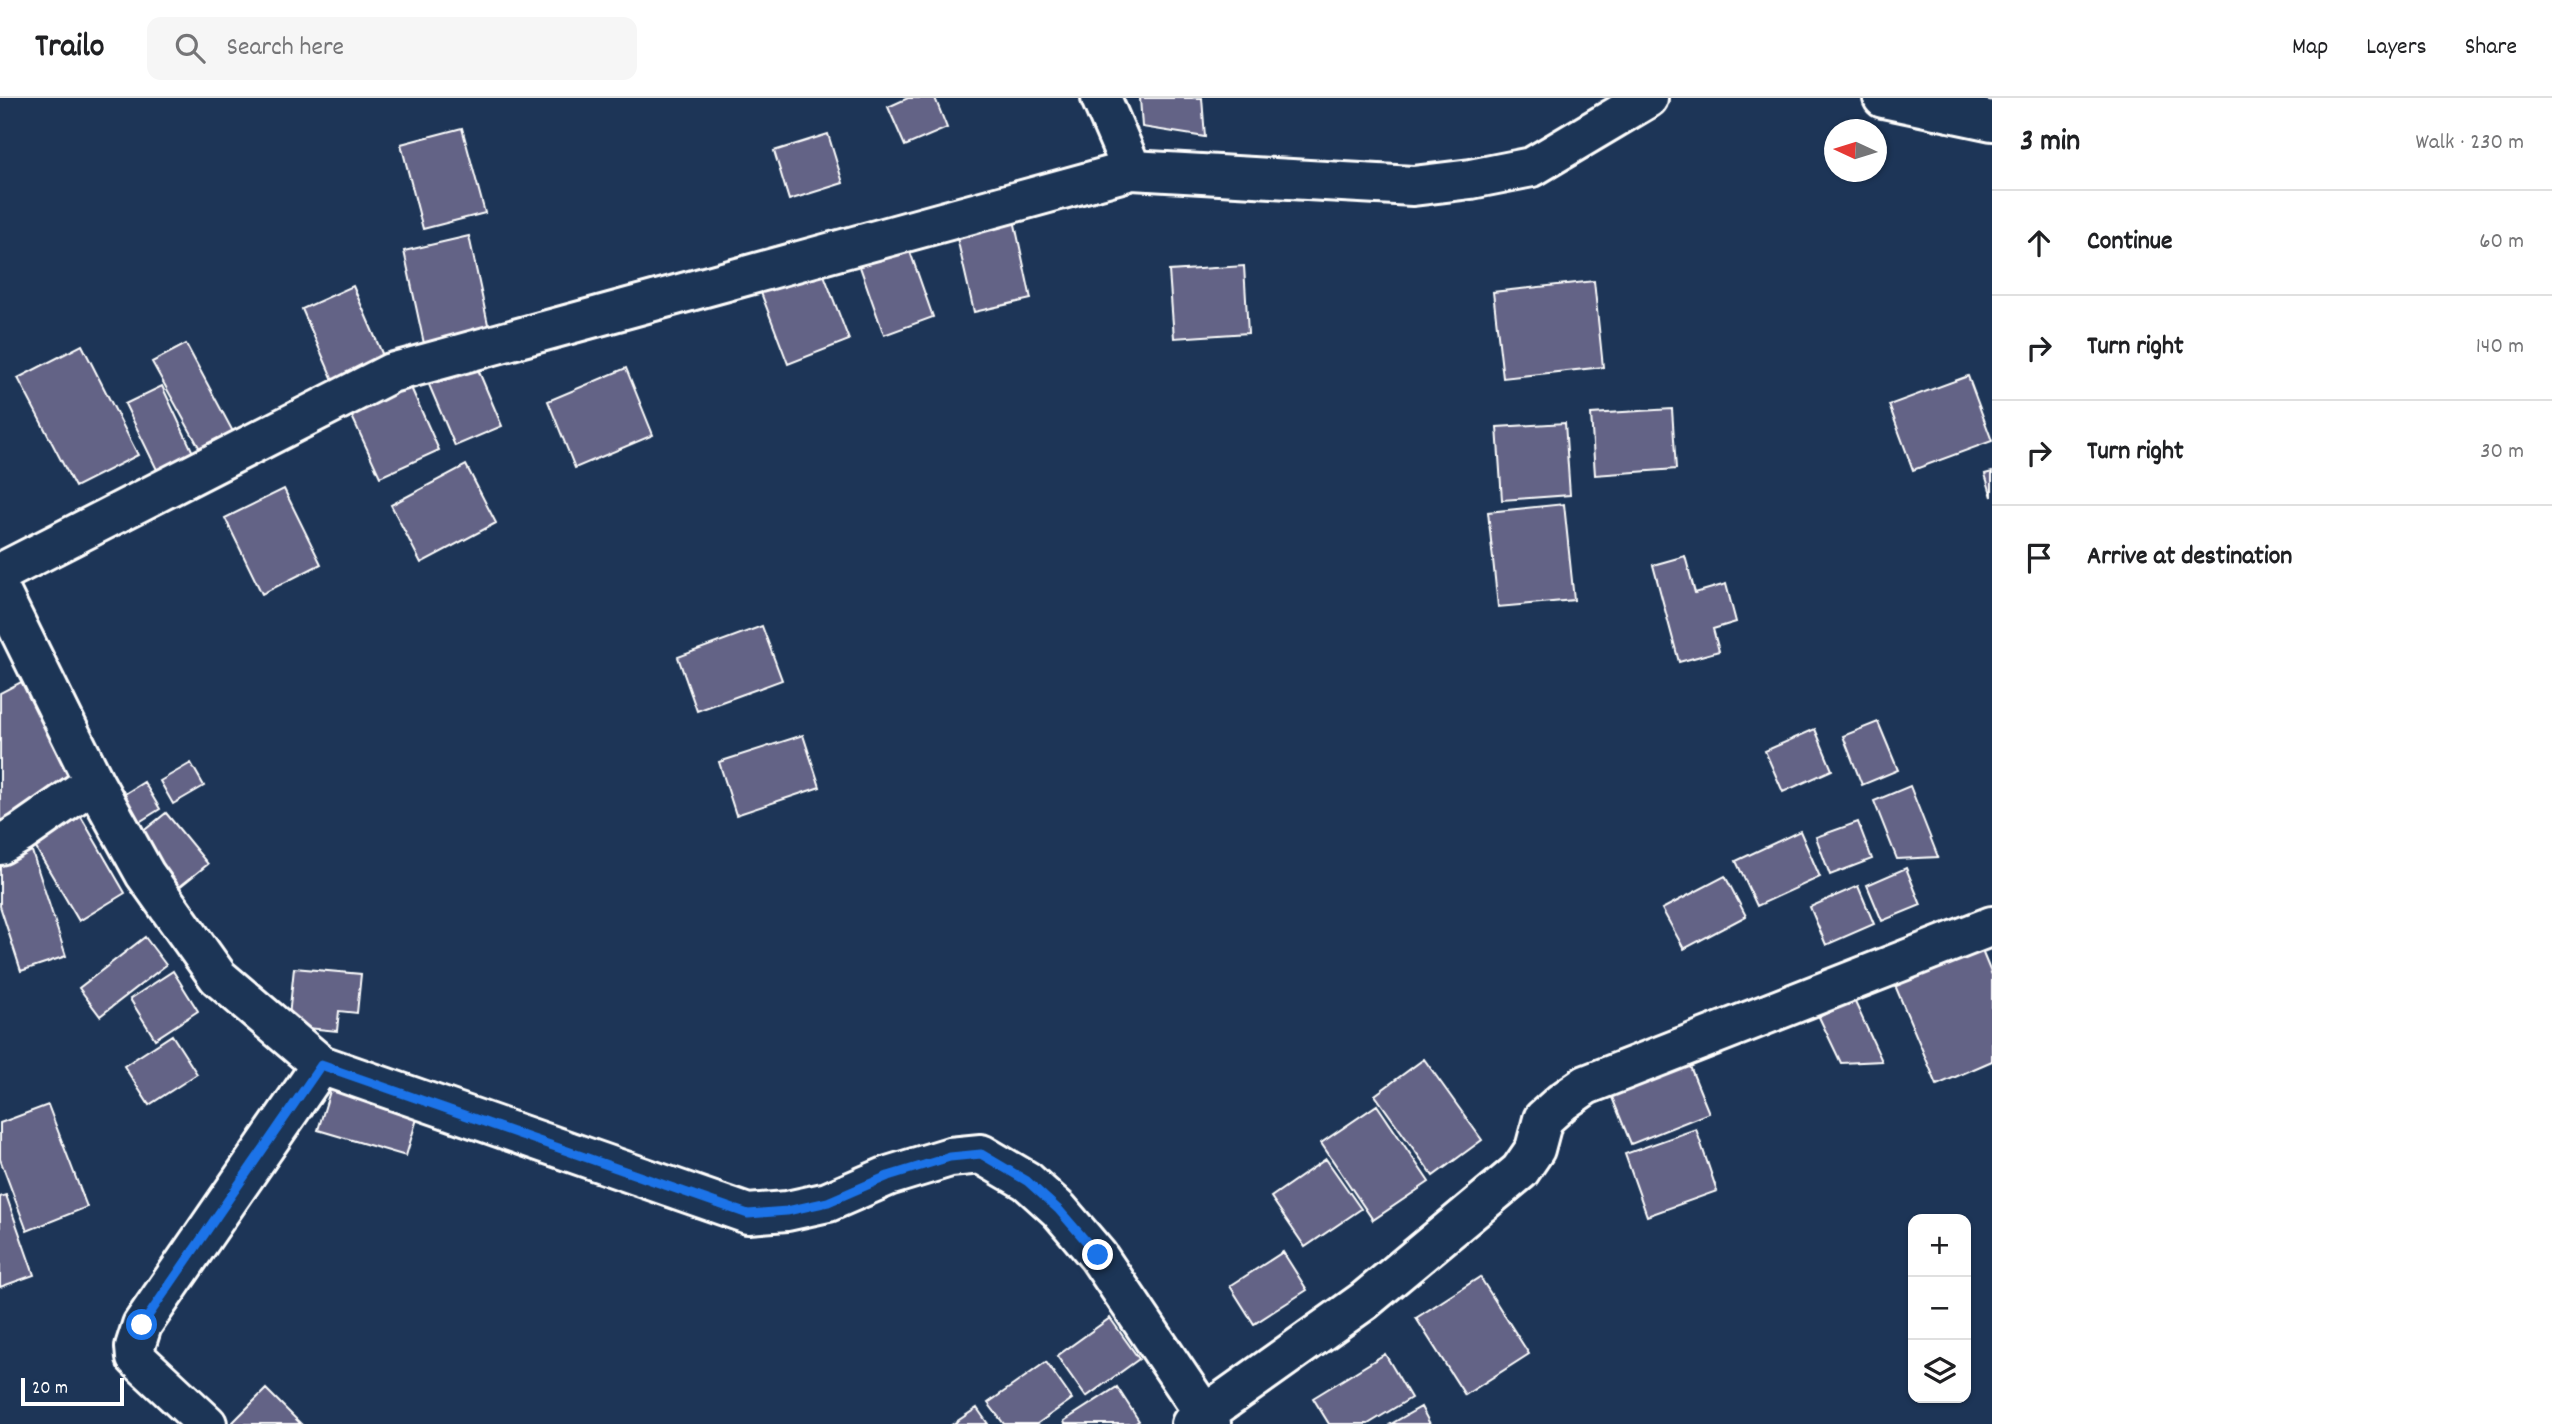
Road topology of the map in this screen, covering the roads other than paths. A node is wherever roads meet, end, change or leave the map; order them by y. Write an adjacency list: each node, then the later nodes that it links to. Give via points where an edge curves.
1 (1101, 98): 5 (street)
2 (1648, 98): 5 (street, via 1532,167 1471,179 1413,186)
3 (1884, 98): 4 (street)
4 (1992, 121)
5 (1132, 170): 6 (street, via 391,373)
6 (0, 573)
7 (0, 591): 8 (street)
8 (94, 782): 9 (street); 11 (street, via 145,874 218,977)
9 (0, 845)
10 (1992, 926): 12 (street, via 1586,1086 1543,1119 1535,1149 1520,1171 1364,1301)
11 (321, 1065): 12 (street, via 748,1214 828,1202 888,1176 950,1157 981,1154 1027,1181 1098,1255); 13 (street, via 142,1325 136,1358)
12 (1202, 1421)
13 (206, 1424)

